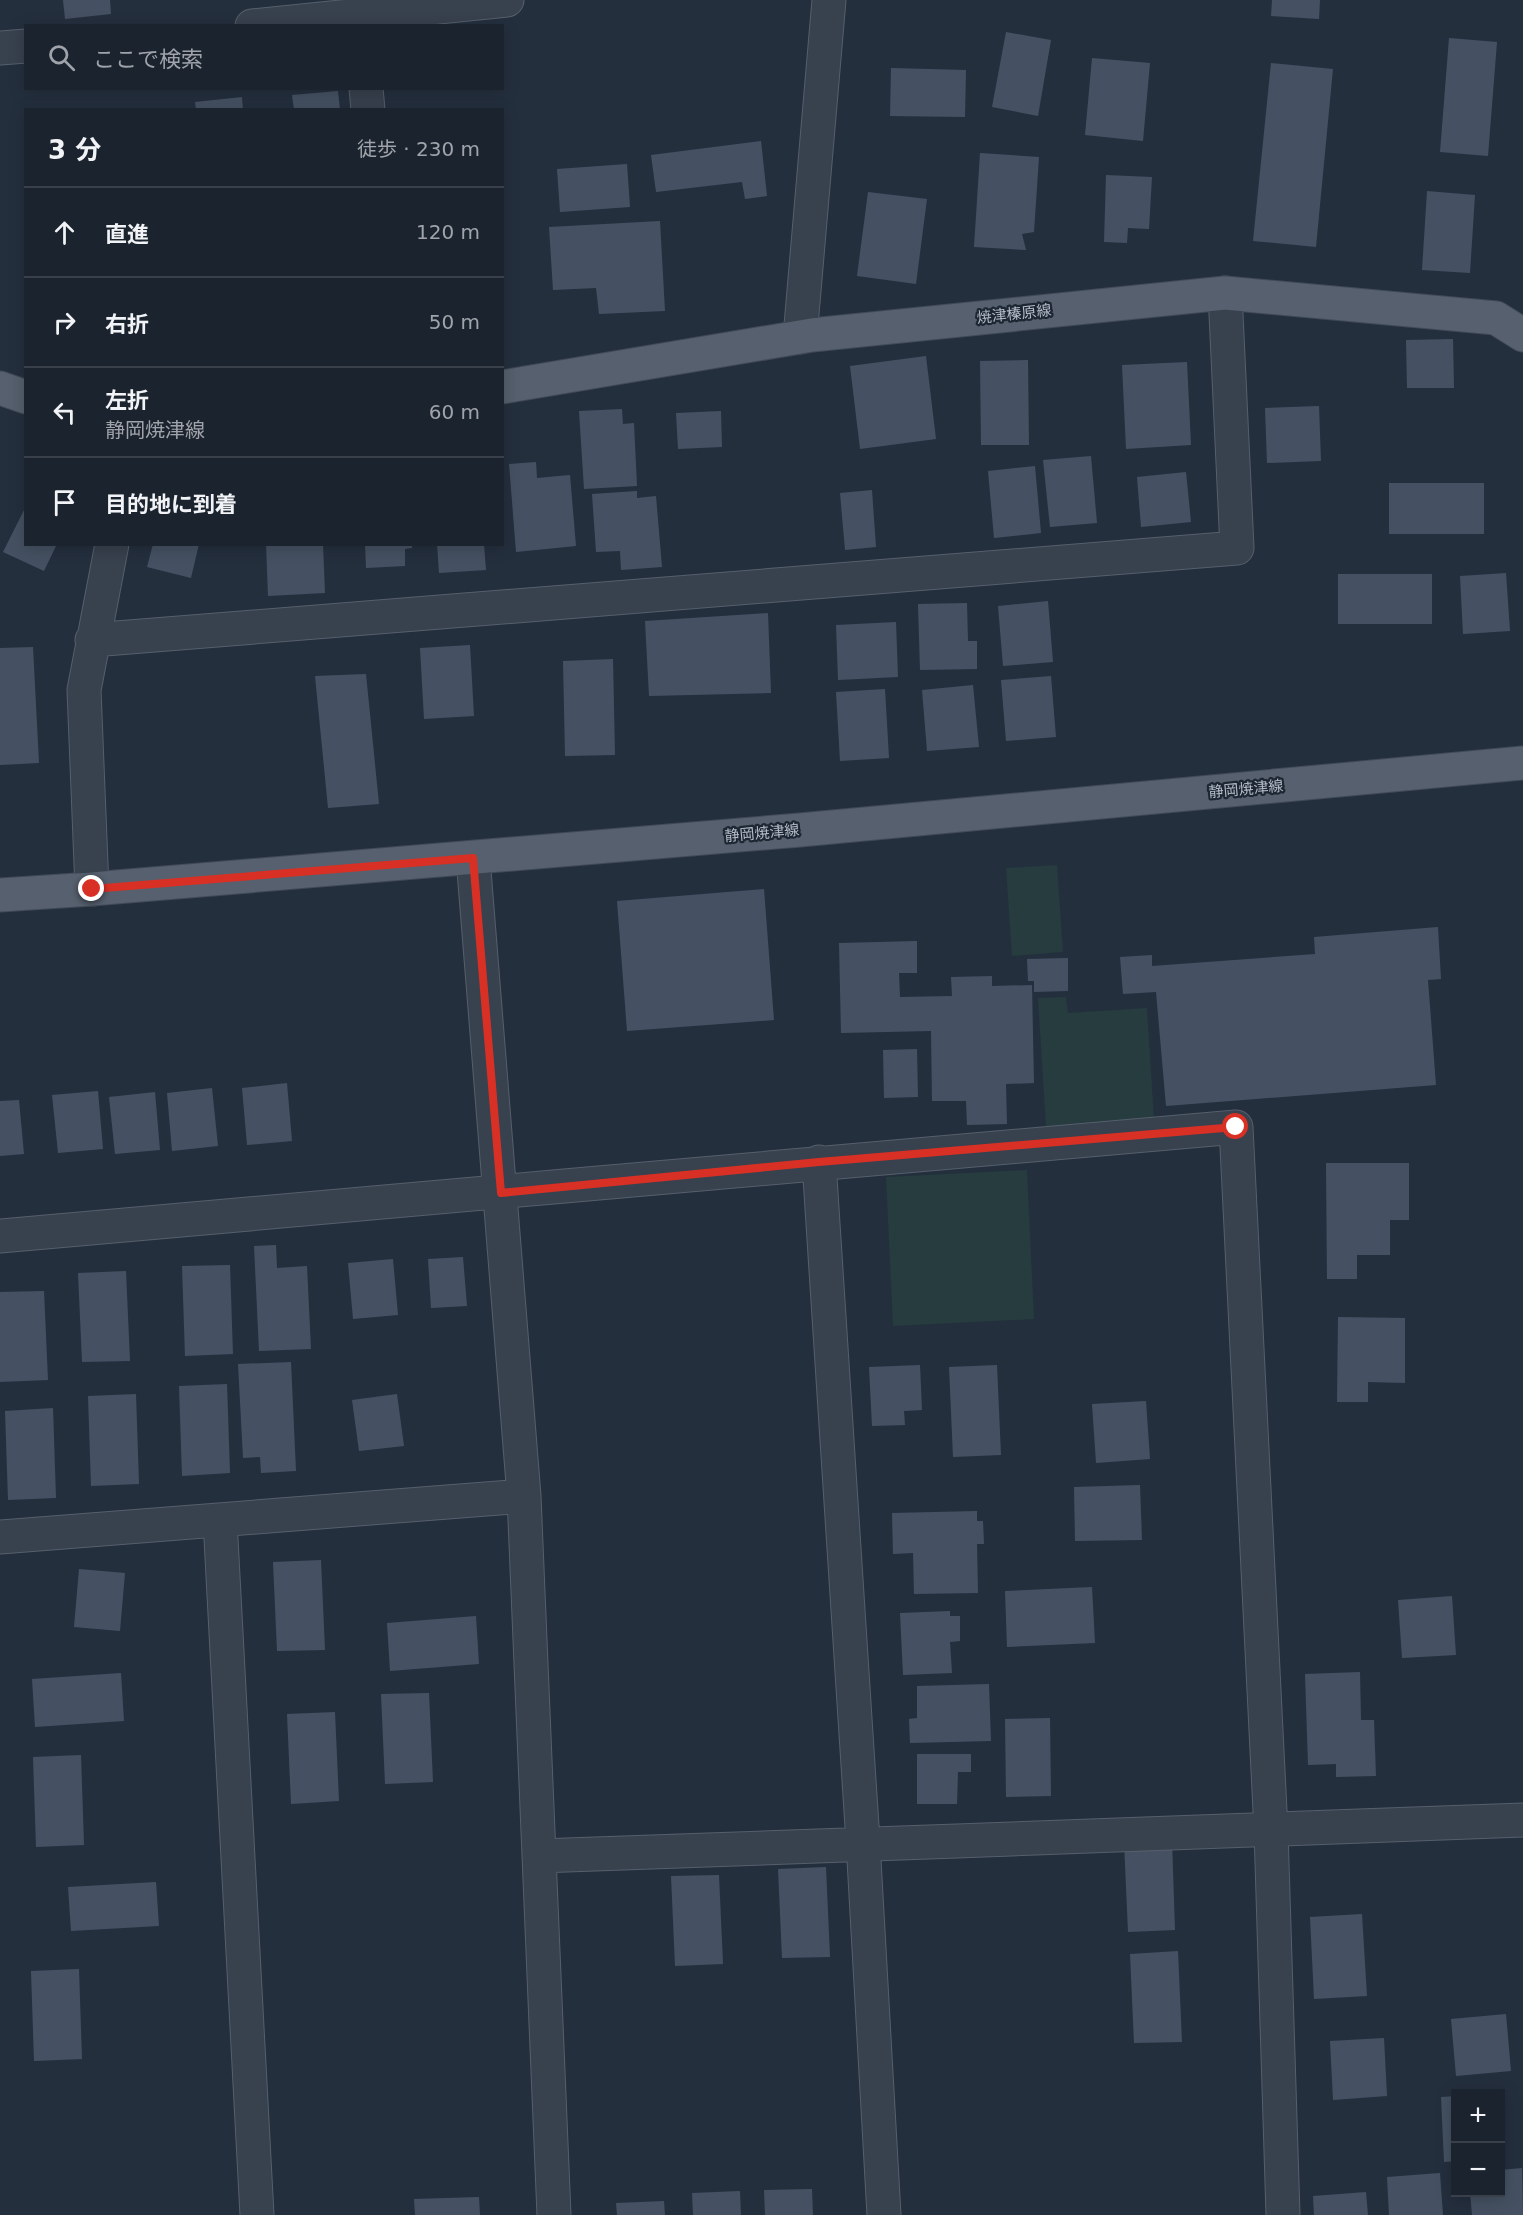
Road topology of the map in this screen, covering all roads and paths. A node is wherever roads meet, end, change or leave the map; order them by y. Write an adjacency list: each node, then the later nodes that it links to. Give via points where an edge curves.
1 (507, 0): 3 (street)
2 (829, 0): 11 (street)
3 (357, 14): 4 (street)
4 (270, 24)
5 (24, 46): 6 (street)
6 (0, 48)
7 (366, 90): 8 (street)
8 (368, 108)
9 (1225, 293): 10 (main road, 焼津榛原線, via 1496,318); 11 (main road, 焼津榛原線); 16 (street, via 1237,548)
10 (1523, 335)
11 (800, 337): 12 (main road, 焼津榛原線)
12 (504, 387)
13 (0, 388): 14 (main road)
14 (24, 396)
15 (112, 546): 16 (street)
16 (92, 640): 19 (street, via 84,690)
17 (1523, 764): 18 (main road, 静岡焼津線)
18 (473, 858): 19 (main road, 静岡焼津線); 22 (street)
19 (92, 889): 20 (main road, 静岡焼津線)
20 (0, 895)
21 (819, 1162): 22 (street); 28 (street, via 1236,1127); 29 (street)
22 (501, 1193): 23 (street); 24 (street)
23 (0, 1236)
24 (524, 1496): 25 (street); 30 (street)
25 (220, 1520): 26 (street); 31 (street)
26 (0, 1537)
27 (1523, 1820): 28 (street)
28 (1271, 1831): 29 (street); 34 (street)
29 (863, 1842): 30 (street); 33 (street)
30 (539, 1856): 32 (street)
31 (256, 2215)
32 (554, 2215)
33 (884, 2215)
34 (1283, 2215)

